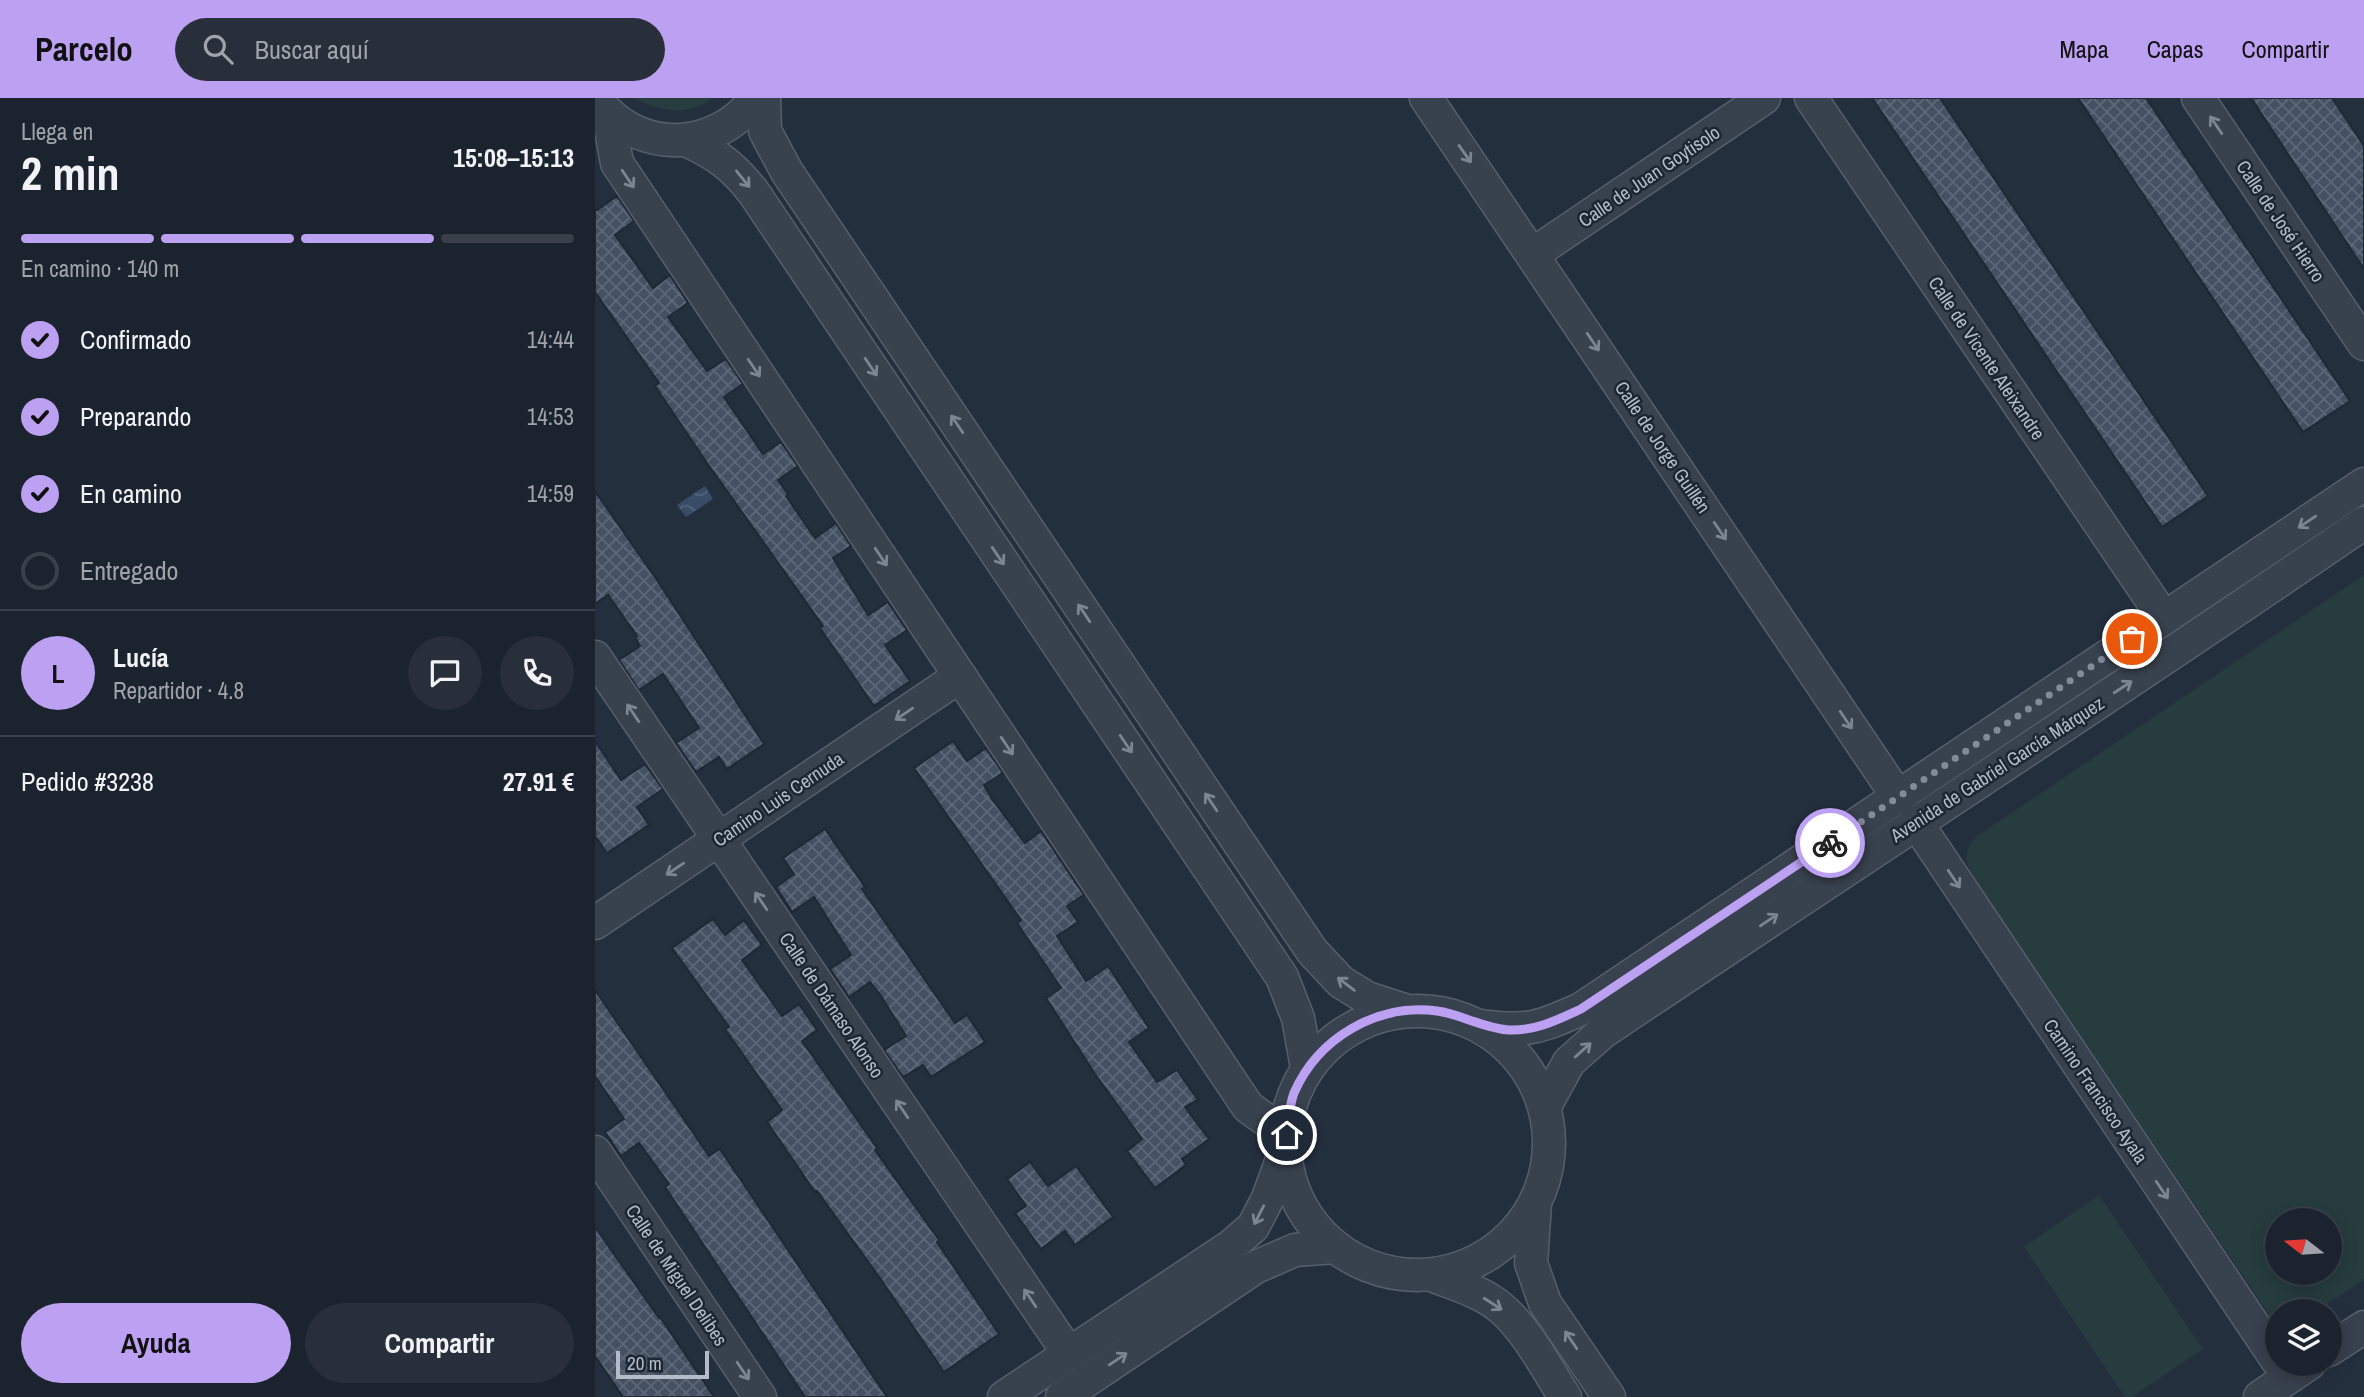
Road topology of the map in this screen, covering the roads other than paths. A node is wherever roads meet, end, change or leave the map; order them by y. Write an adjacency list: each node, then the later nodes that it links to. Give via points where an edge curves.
1 (757, 98): 8 (street, via 719,132)
2 (764, 98): 20 (street, one-way to 2, via 1367,998 1341,982 1312,951 787,172 765,131)
3 (1426, 98): 9 (street, Calle de Jorge Guillén, one-way to 9)
4 (1764, 98): 9 (street, Calle de Juan Goytisolo)
5 (1811, 98): 13 (street, Calle de Vicente Aleixandre)
6 (2198, 98): 10 (street, Calle de José Hierro, one-way to 6)
7 (602, 106): 8 (street, via 632,130 659,140); 15 (street, one-way to 15, via 617,163)
8 (688, 141): 22 (street, one-way to 22, via 716,153 754,193 1282,977 1298,1018)
9 (1533, 254): 16 (street, Calle de Jorge Guillén, one-way to 16)
10 (2364, 344)
11 (2364, 484): 13 (street, Avenida de Gabriel García Márquez, one-way to 13)
12 (2364, 523): 17 (street, Avenida de Gabriel García Márquez, one-way to 12)
13 (2164, 618): 16 (street, Avenida de Gabriel García Márquez)
14 (595, 657): 18 (street, Calle de Dámaso Alonso, one-way to 14)
15 (960, 676): 18 (street, Camino Luis Cernuda, one-way to 18); 24 (street, one-way to 24, via 1248,1107)
16 (1898, 797): 21 (street, Avenida de Gabriel García Márquez, via 1581,1009 1541,1027)
17 (1916, 822): 23 (street, Avenida de Gabriel García Márquez, one-way to 17, via 1569,1062 1603,1032); 30 (street, Camino Francisco Ayala, one-way to 30)
18 (719, 839): 19 (street, Camino Luis Cernuda, one-way to 19); 32 (street, Calle de Dámaso Alonso, one-way to 18)
19 (595, 923)
20 (1408, 1011): 21 (street, via 1438,1011); 22 (street, via 1379,1015 1338,1036)
21 (1481, 1026): 23 (street, via 1520,1059)
22 (1307, 1068): 24 (street, via 1293,1096)
23 (1545, 1106): 26 (street, via 1549,1160)
24 (1286, 1143): 27 (street, via 1293,1192 1325,1239); 32 (street, one-way to 32, via 1253,1227)
25 (595, 1152): 34 (street, Calle de Miguel Delibes, one-way to 34)
26 (1535, 1204): 28 (street, via 1504,1243 1479,1261); 38 (street, one-way to 26, via 1545,1303 1531,1263)
27 (1336, 1247): 28 (street, via 1357,1261 1398,1275); 36 (street, one-way to 27, via 1256,1267 1295,1250)
28 (1432, 1275): 37 (street, one-way to 37, via 1499,1306)
29 (2364, 1327): 31 (street)
30 (2265, 1334)
31 (2342, 1341)
32 (1069, 1354): 35 (street)
33 (2286, 1376): 39 (street)
34 (760, 1397)
35 (1004, 1397)
36 (1062, 1397)
37 (1565, 1397)
38 (1609, 1397)
39 (2260, 1397)

